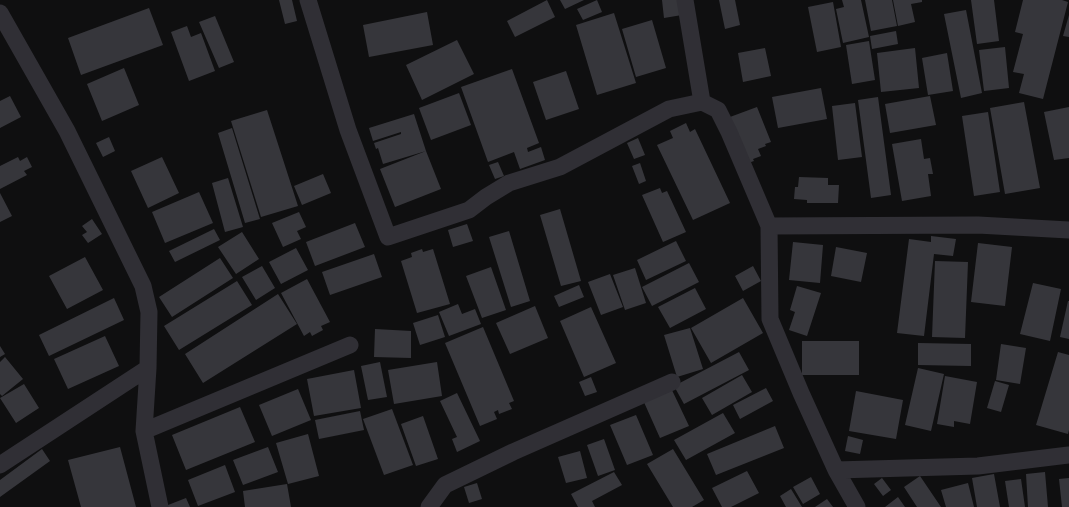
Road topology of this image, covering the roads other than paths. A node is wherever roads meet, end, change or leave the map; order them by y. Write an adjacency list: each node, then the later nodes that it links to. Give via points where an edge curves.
1 (308, 0): 4 (street, via 348,130 388,238 469,210 509,183 560,167 669,110)
2 (686, 0): 4 (street)
3 (0, 13): 8 (street, via 67,131 143,286 149,312)
4 (702, 102): 5 (street, via 718,110)
5 (769, 226): 6 (street, via 978,225); 13 (street, via 770,319)
6 (1069, 230)
7 (350, 345): 10 (street)
8 (148, 368): 10 (street); 12 (street)
9 (672, 382): 15 (street, via 513,452 446,485)
10 (144, 431): 14 (street)
11 (1069, 455): 13 (street, via 978,466)
12 (0, 465)
13 (836, 470): 16 (street)
14 (160, 507)
15 (429, 507)
16 (857, 507)

